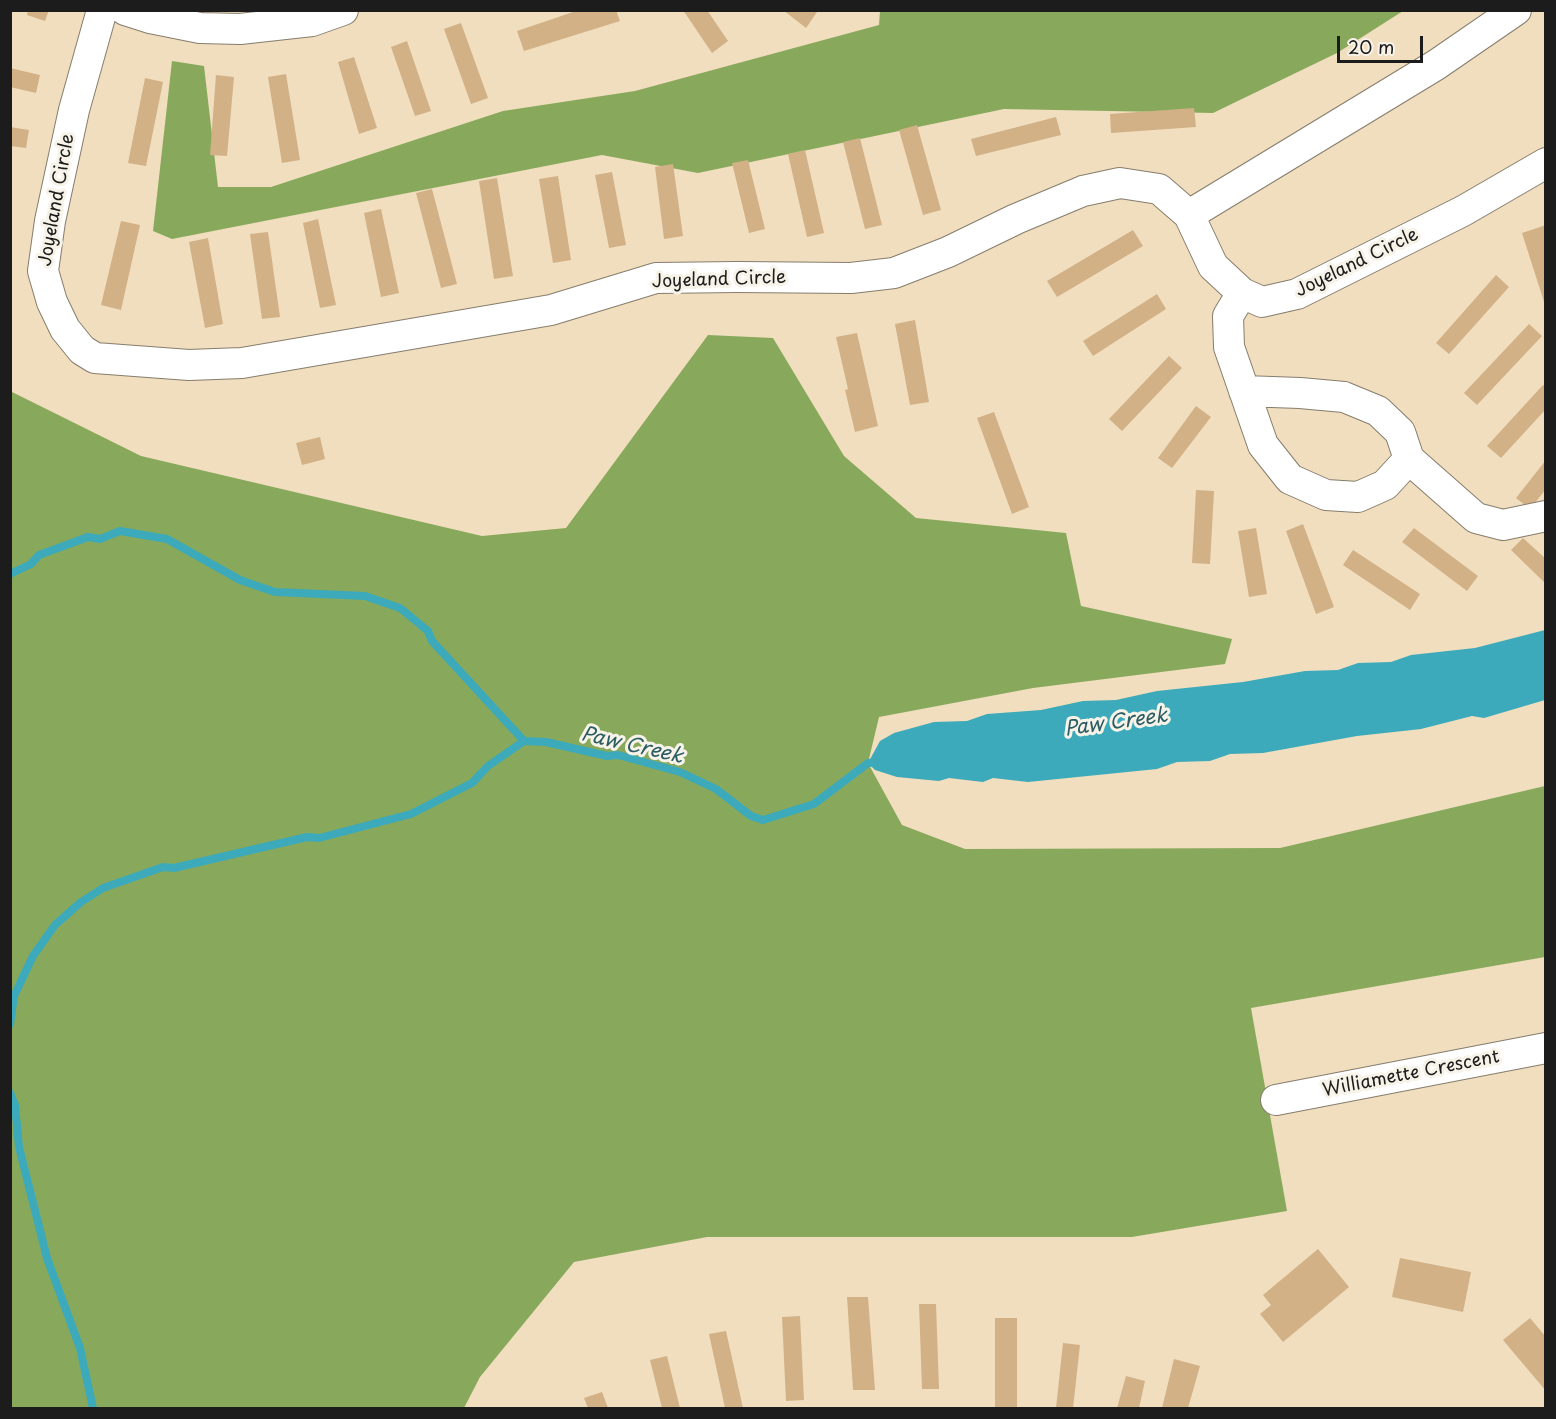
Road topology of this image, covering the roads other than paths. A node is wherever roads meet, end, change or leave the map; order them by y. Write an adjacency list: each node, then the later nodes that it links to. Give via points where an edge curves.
1 (102, 10): 6 (street, Joyeland Circle, via 74,110 43,271 65,329 82,350 95,358 189,365 242,363 550,310 656,278 851,278 894,273 1083,191 1120,183 1158,189)
2 (125, 10): 3 (street, via 200,28 240,29 312,21)
3 (343, 10)
4 (1516, 10): 6 (street, via 1436,65)
5 (1545, 163): 7 (street, Joyeland Circle, via 1463,211 1297,294 1263,302)
6 (1189, 215): 7 (street, Joyeland Circle, via 1213,266)
7 (1242, 293): 8 (street, via 1228,316 1229,347)
8 (1244, 391): 9 (street, via 1344,397 1378,411 1400,432); 9 (street, via 1263,445 1290,478 1326,495 1358,497 1385,485)
9 (1410, 459): 10 (street, via 1476,518 1503,525)
10 (1545, 516)
11 (1545, 1048): 12 (street, Williamette Crescent)
12 (1276, 1100)

